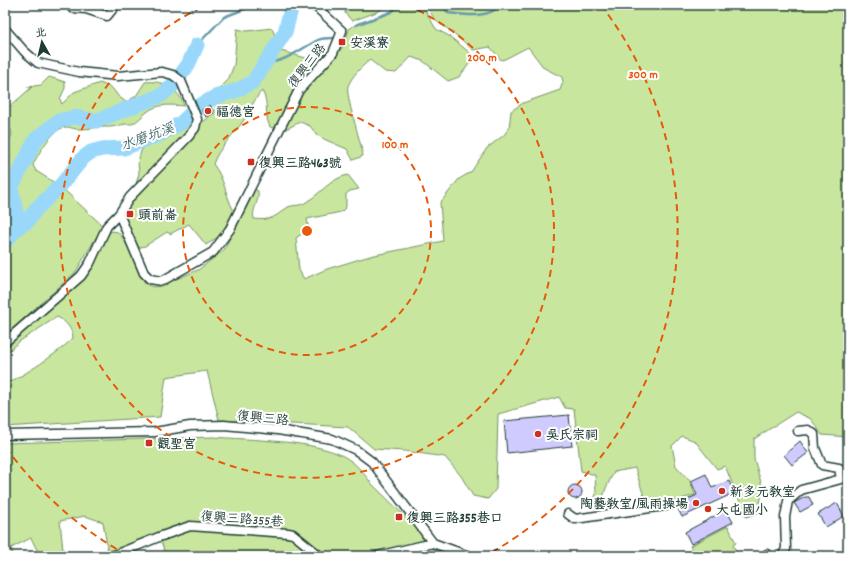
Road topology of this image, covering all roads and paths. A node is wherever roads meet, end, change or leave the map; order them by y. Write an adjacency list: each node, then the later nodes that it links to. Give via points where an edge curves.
1 (71, 5): 2 (street, via 72,8 86,9 107,16)
2 (116, 5)
3 (314, 5): 5 (street, 復興三路, via 342,32 333,53 299,90 230,229 213,252 168,279 150,279 144,273)
4 (5, 29): 5 (street, via 38,63 79,72 118,76 162,72 173,75 180,82 197,119 195,128 130,197)
5 (119, 214): 6 (street, via 107,226 90,264 81,276)
6 (5, 342)
7 (798, 431): 16 (street, via 808,430 814,434 815,448 822,465 839,468 841,479 801,490 788,501 784,523 786,549)
8 (5, 435): 11 (street, 復興三路, via 155,432 190,426 224,425 332,439 356,450 372,462)
9 (671, 505): 10 (street, via 575,519)
10 (568, 514)
11 (433, 543): 14 (street); 15 (street)
12 (112, 556): 13 (street, 復興三路355巷, via 190,526 293,534)
13 (320, 556)
14 (377, 556)
15 (469, 556)
16 (782, 556)

